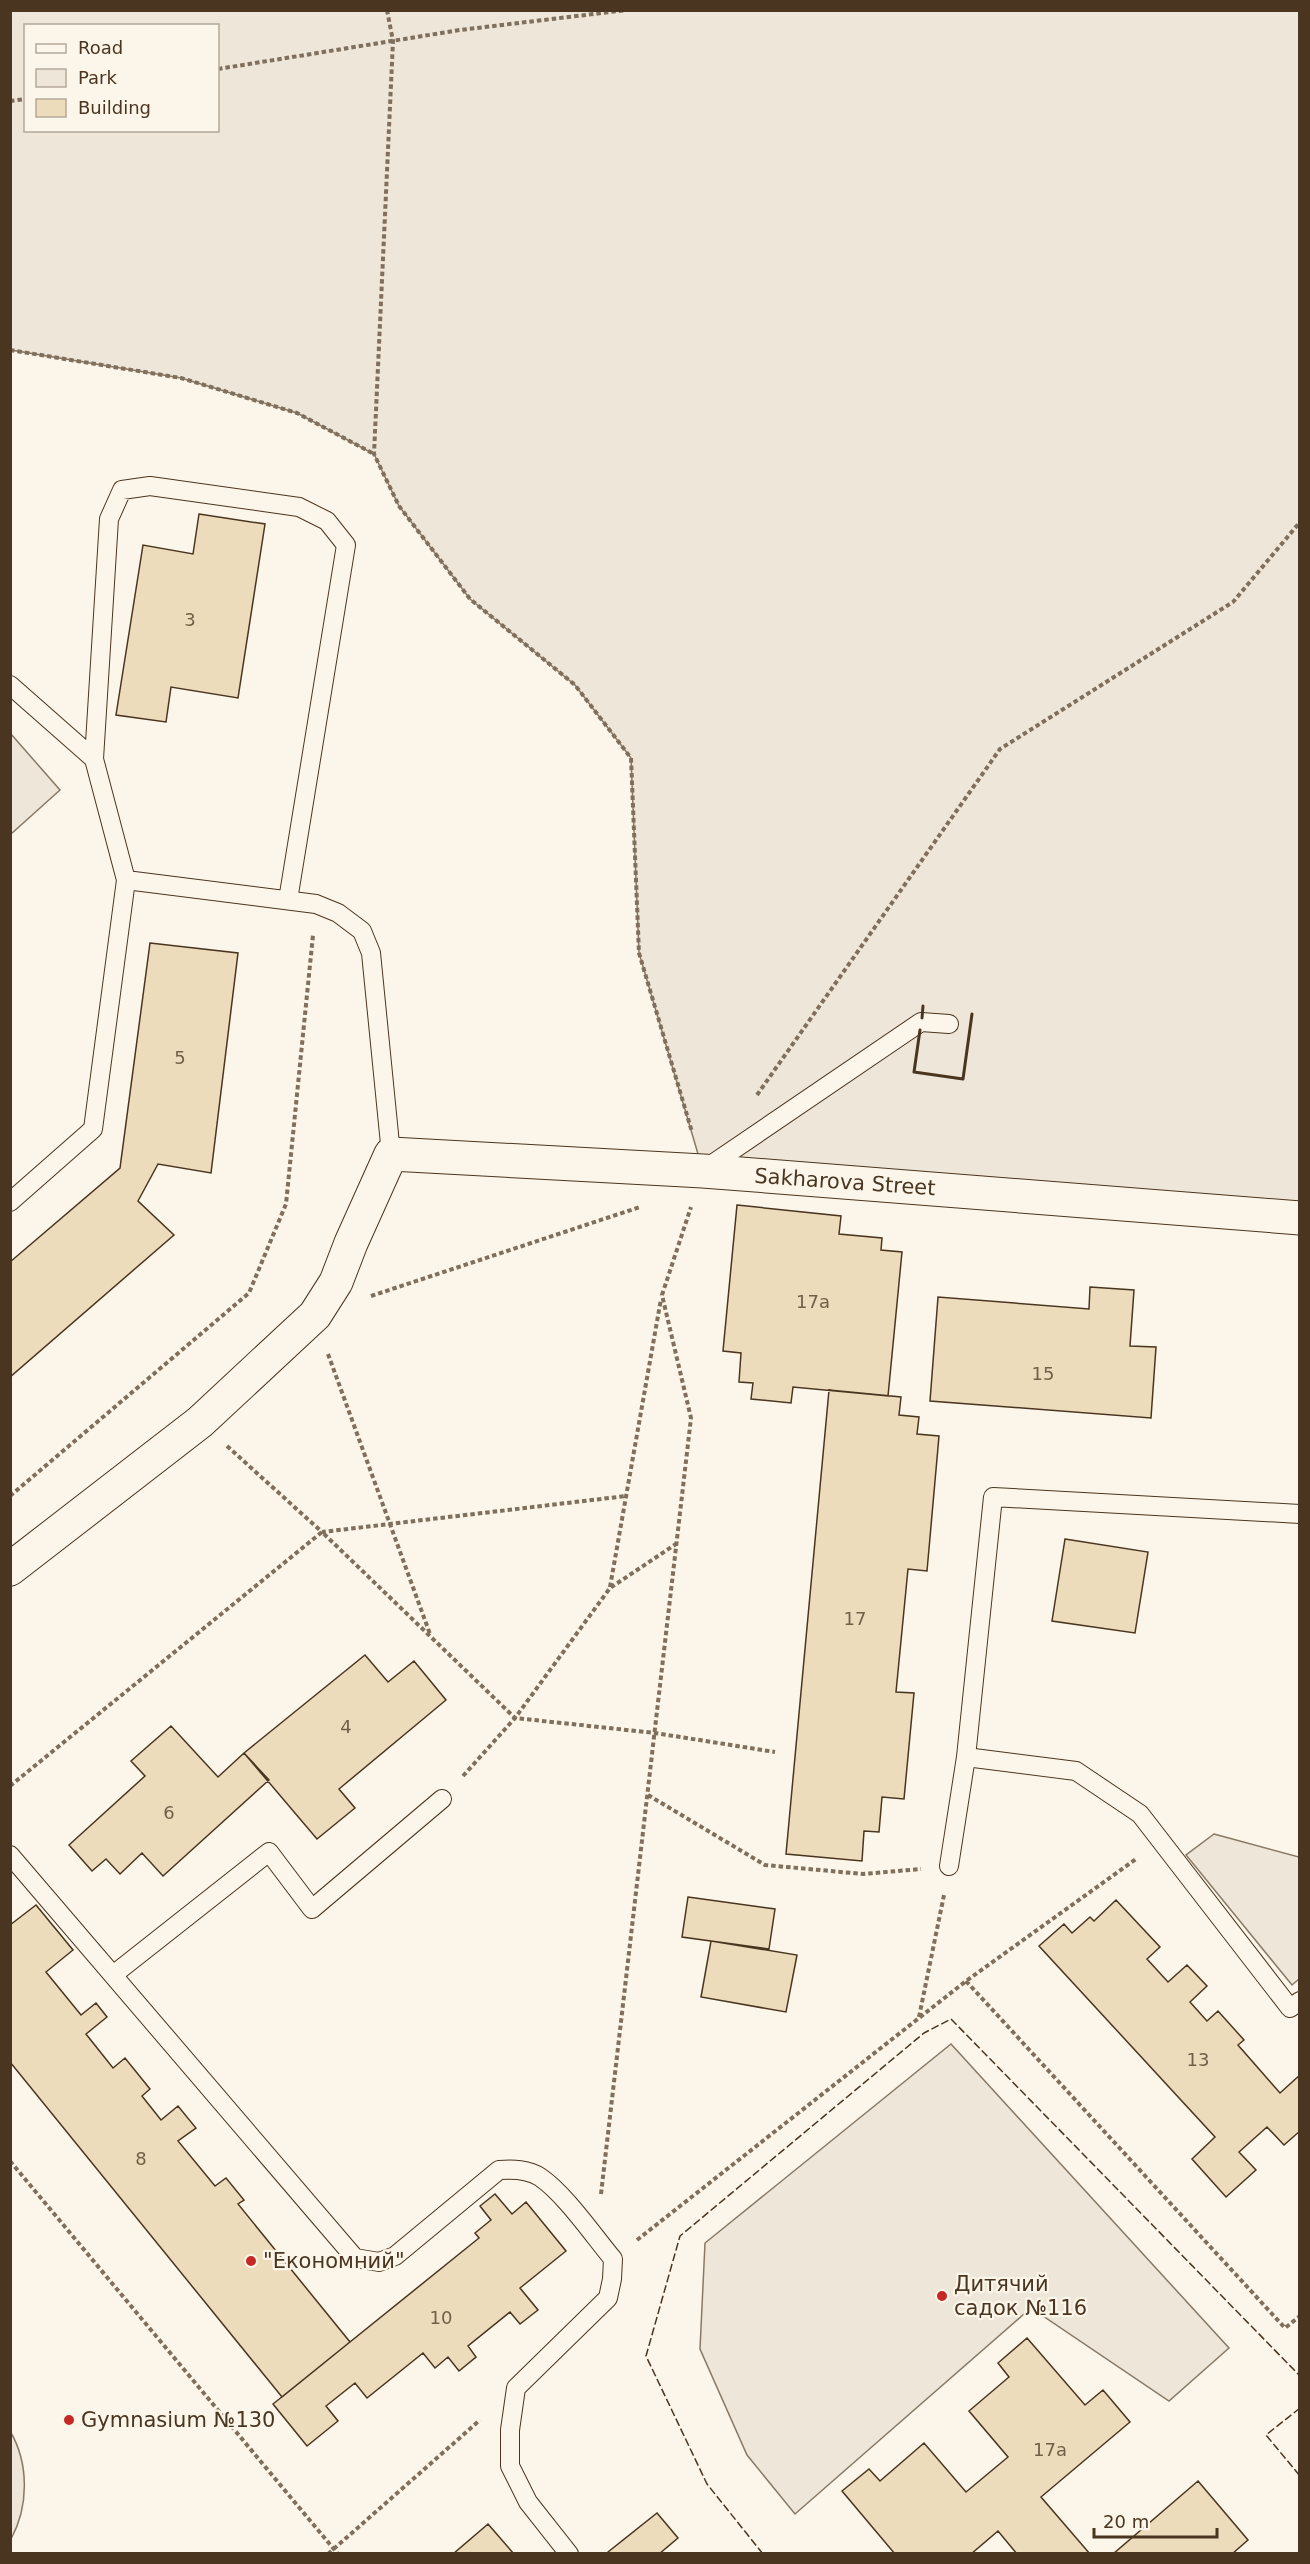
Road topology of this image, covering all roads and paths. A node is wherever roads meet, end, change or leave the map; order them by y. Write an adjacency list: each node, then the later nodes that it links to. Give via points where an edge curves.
1 (387, 10): 3 (path)
2 (627, 10): 3 (path)
3 (393, 41): 4 (path); 6 (path)
4 (219, 69)
5 (10, 350): 6 (path, via 181,378 297,414)
6 (374, 454): 16 (path, via 399,506 470,599 575,685 631,758 639,952)
7 (1299, 522): 14 (path, via 1233,602 1000,749)
8 (10, 684): 9 (lane)
9 (94, 759): 10 (lane); 11 (lane, via 109,519 122,490 150,486 299,507 327,521 346,545)
10 (126, 880): 11 (lane); 17 (lane, via 93,1129)
11 (288, 900): 12 (lane)
12 (316, 904): 15 (lane, via 338,913 362,931 371,953); 24 (path, via 286,1204 249,1293)
13 (949, 1024): 16 (lane, via 921,1022)
14 (752, 1102)
15 (391, 1154): 16 (street, Sakharova Street); 22 (street, via 336,1282)
16 (699, 1185): 19 (street, Sakharova Street); 20 (path)
17 (10, 1202)
18 (642, 1206): 21 (path)
19 (1299, 1218)
20 (662, 1295): 25 (path); 29 (path, via 691,1418)
21 (369, 1297)
22 (315, 1315): 23 (street); 27 (path)
23 (200, 1422): 28 (path); 30 (street)
24 (10, 1496)
25 (626, 1496): 27 (path); 31 (path)
26 (1299, 1514): 36 (lane, via 993,1497)
27 (389, 1524): 28 (path); 32 (path)
28 (322, 1532): 32 (path); 37 (path)
29 (677, 1544): 31 (path); 34 (path)
30 (10, 1569)
31 (610, 1588): 33 (path)
32 (431, 1637): 33 (path)
33 (515, 1719): 34 (path); 39 (path)
34 (655, 1733): 35 (path); 38 (path)
35 (775, 1752)
36 (966, 1757): 40 (lane, via 1076,1771 1140,1814); 42 (lane)
37 (10, 1786)
38 (648, 1795): 42 (path, via 765,1865 863,1874); 48 (path)
39 (442, 1799): 43 (lane, via 312,1909 269,1851)
40 (1161, 1841): 44 (path); 45 (lane, via 1290,2008)
41 (10, 1856): 43 (lane)
42 (949, 1866): 46 (path)
43 (113, 1975): 48 (lane, via 355,2258 379,2262 395,2256 499,2170 518,2169 540,2176)
44 (966, 1981): 46 (path); 50 (path, via 1285,2328)
45 (1299, 2001)
46 (919, 2018): 49 (path)
47 (10, 2161): 52 (path)
48 (596, 2239): 49 (lane)
49 (613, 2259): 51 (lane, via 608,2298)
50 (1299, 2316)
51 (516, 2388): 52 (path); 55 (lane, via 510,2466 528,2502)
52 (334, 2548): 53 (path); 54 (path)
53 (328, 2553)
54 (338, 2553)
55 (569, 2553)

